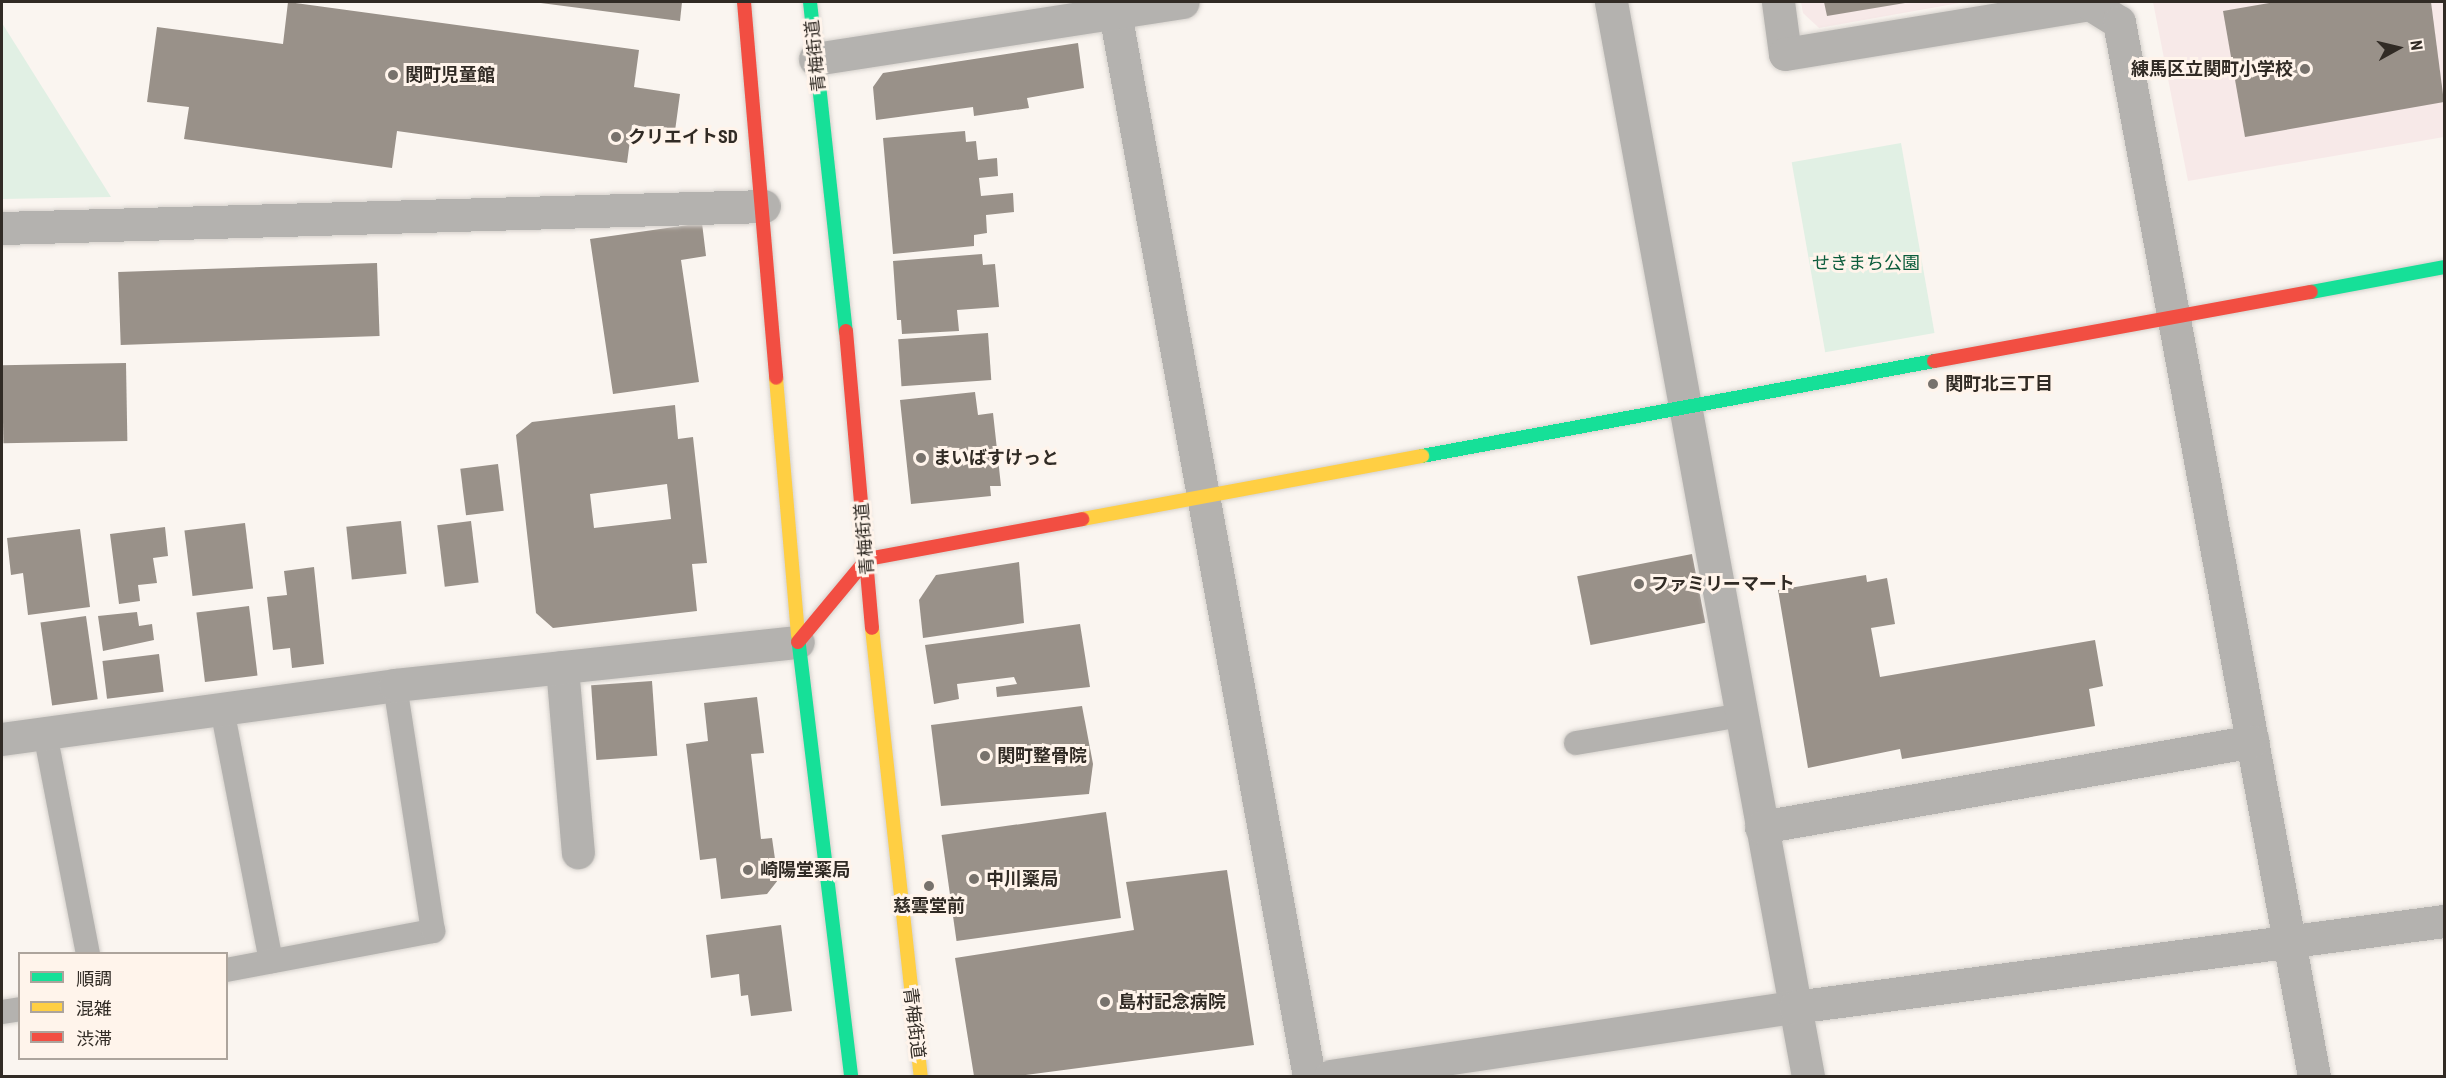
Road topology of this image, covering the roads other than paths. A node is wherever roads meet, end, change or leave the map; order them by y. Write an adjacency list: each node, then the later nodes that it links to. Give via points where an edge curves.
1 (744, 2): 8 (main road)
2 (810, 2): 7 (main road, 青梅街道)
3 (1183, 2): 6 (street)
4 (1611, 2): 12 (street)
5 (1778, 2): 11 (street, via 1785,54 2090,4 2119,22)
6 (1114, 7): 7 (street); 13 (street)
7 (815, 58): 14 (main road, 青梅街道)
8 (764, 206): 9 (street); 15 (main road)
9 (2, 228)
10 (2445, 267): 11 (main road)
11 (2174, 316): 12 (main road); 22 (street)
12 (1685, 408): 13 (main road); 19 (street)
13 (1203, 496): 14 (main road); 36 (street)
14 (867, 559): 15 (main road); 35 (main road, 青梅街道, via 892,847)
15 (798, 642): 16 (street); 34 (main road)
16 (562, 667): 17 (street); 25 (street)
17 (395, 685): 18 (street); 29 (lane, via 433,931)
18 (222, 709): 20 (street); 29 (lane)
19 (1742, 715): 23 (lane); 24 (street)
20 (45, 733): 21 (street); 28 (lane)
21 (2, 739)
22 (2253, 741): 24 (street); 27 (street)
23 (1576, 743)
24 (1761, 827): 31 (street)
25 (578, 852)
26 (2445, 921): 27 (street)
27 (2290, 942): 31 (street); 39 (street)
28 (88, 952)
29 (271, 961): 30 (lane)
30 (228, 970)
31 (1795, 1007): 37 (street); 38 (street)
32 (18, 1009): 33 (lane)
33 (2, 1012)
34 (851, 1077)
35 (921, 1077)
36 (1310, 1077)
37 (1331, 1077)
38 (1808, 1077)
39 (2314, 1077)

